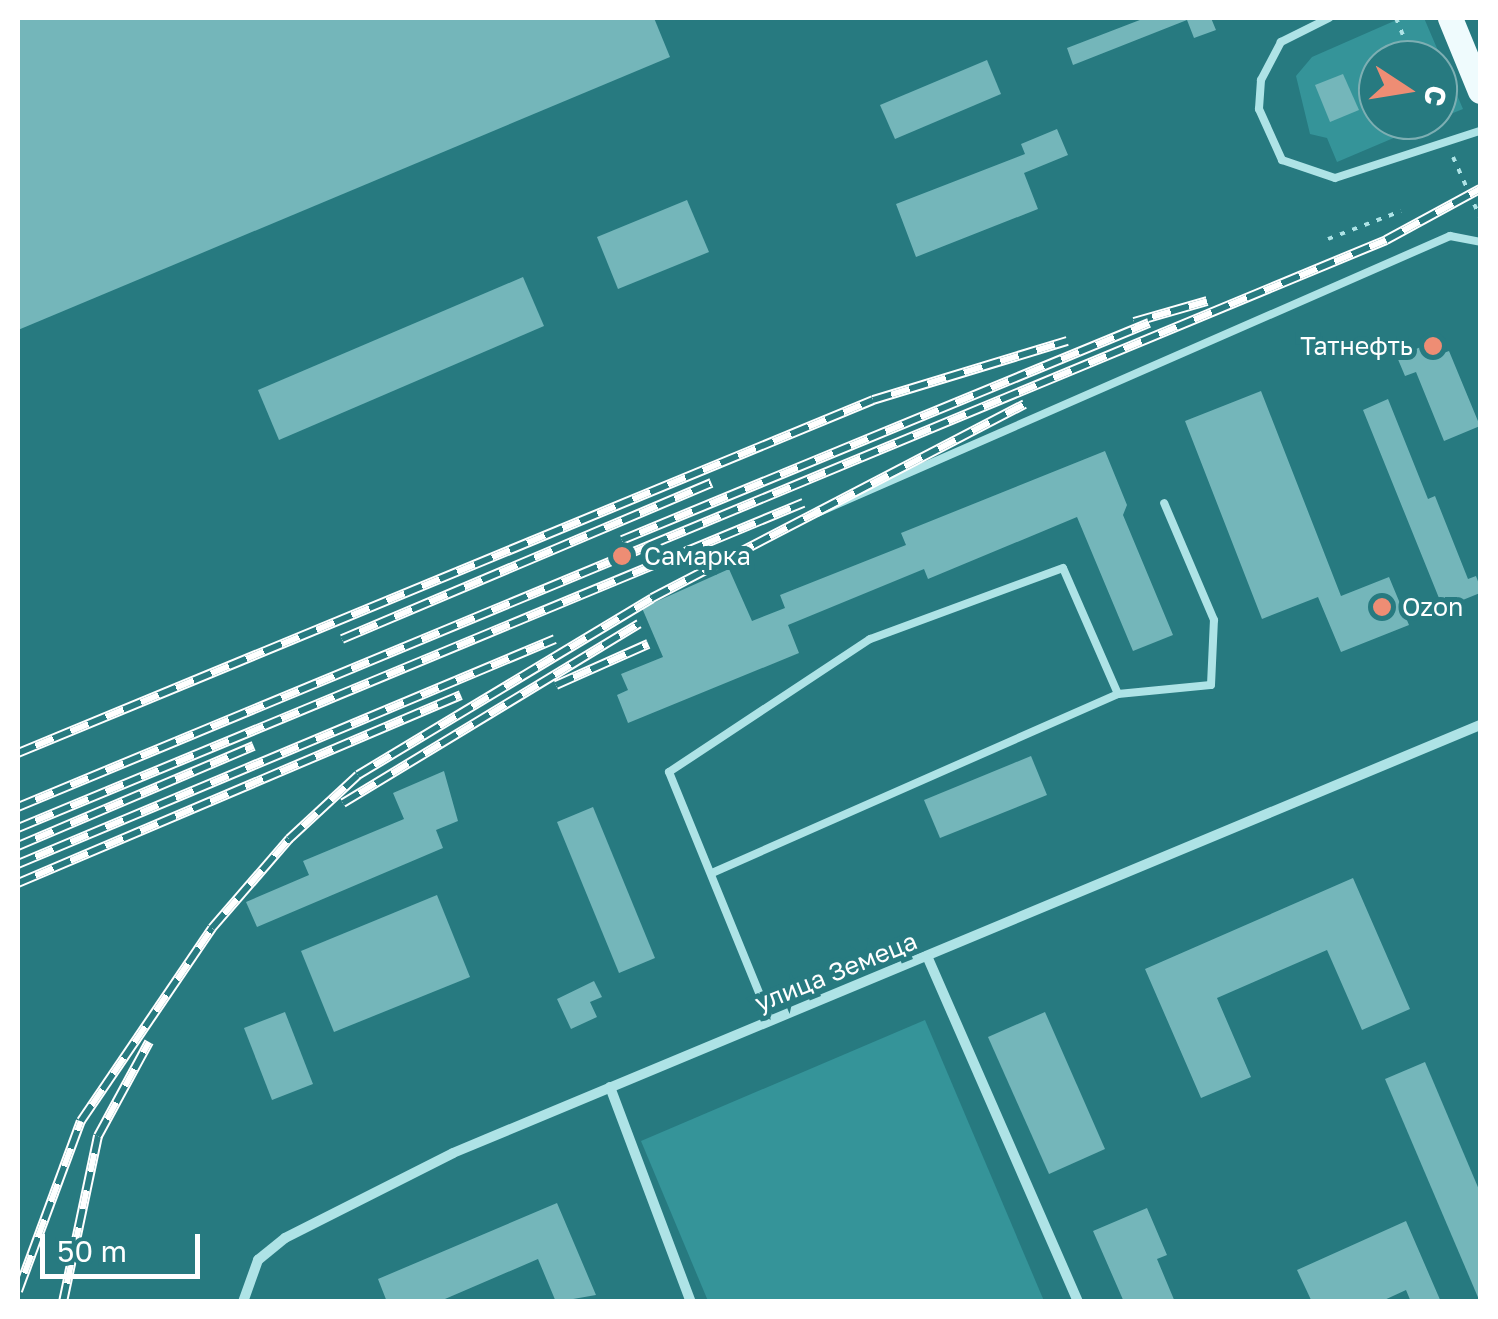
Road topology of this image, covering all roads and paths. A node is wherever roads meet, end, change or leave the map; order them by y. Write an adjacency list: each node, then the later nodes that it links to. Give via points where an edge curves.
1 (1330, 18): 5 (lane, via 1281,42 1261,80 1259,108 1282,160 1335,178)
2 (1450, 18): 3 (main road)
3 (1480, 92)
4 (1480, 131): 5 (lane)
5 (1446, 141): 7 (path)
6 (1400, 210): 8 (path)
7 (1480, 217)
8 (1328, 239)
9 (1480, 242): 11 (lane, via 1450,236)
10 (1164, 503): 12 (lane, via 1214,620 1211,684)
11 (817, 513)
12 (1118, 694): 14 (lane); 14 (lane, via 1063,568 870,639 669,772)
13 (1480, 725): 15 (street, улица Земеца)
14 (712, 872): 16 (lane)
15 (927, 956): 16 (street, улица Земеца); 20 (street)
16 (770, 1020): 17 (street, улица Земеца)
17 (610, 1088): 18 (street, улица Земеца, via 453,1153 285,1238 258,1260); 19 (street)
18 (243, 1302)
19 (691, 1302)
20 (1078, 1302)

